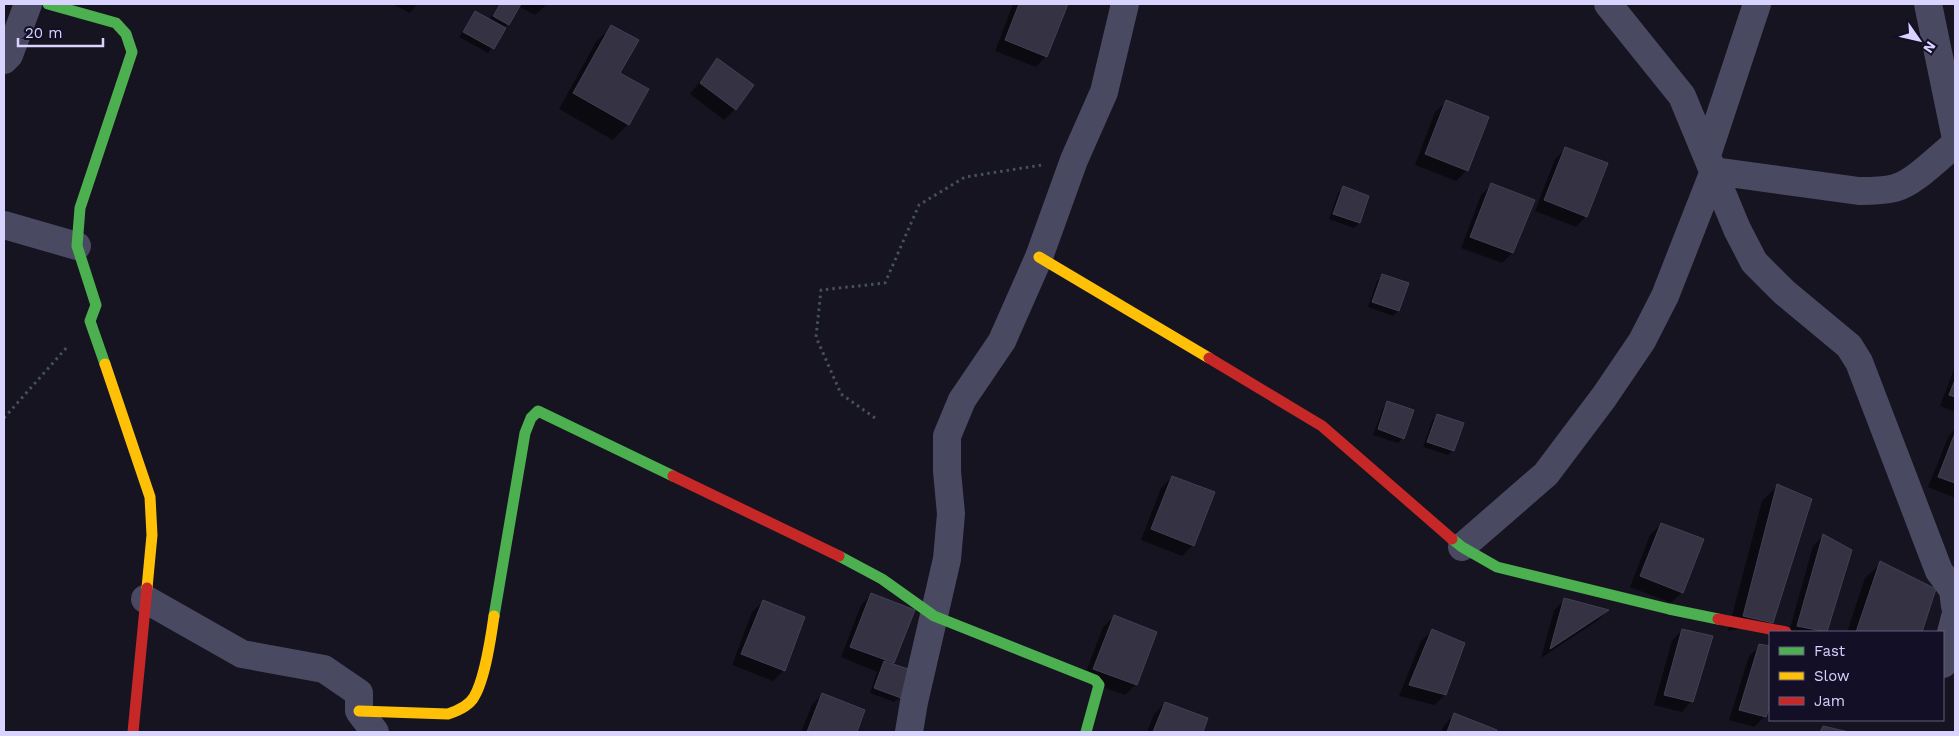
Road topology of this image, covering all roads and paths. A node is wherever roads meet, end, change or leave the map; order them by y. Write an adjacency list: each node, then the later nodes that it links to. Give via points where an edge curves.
1 (28, 4): 7 (street)
2 (48, 4): 13 (street, via 116,23 126,34 132,52 80,208)
3 (1125, 4): 10 (street, via 1104,92)
4 (1608, 4): 11 (street, via 1682,96)
5 (1757, 4): 11 (street)
6 (1928, 4): 8 (street)
7 (4, 60)
8 (1955, 134)
9 (1955, 144): 11 (street, via 1908,182 1882,190 1860,191)
10 (1074, 160): 14 (street); 17 (path, via 965,177 919,205 885,283 821,290 816,337 841,394)
11 (1710, 163): 18 (street, via 1665,296 1642,340 1546,474); 20 (street, via 1754,262 1784,292 1849,346 1859,362 1939,571 1953,590)
12 (4, 225): 13 (street)
13 (78, 246): 15 (street, via 96,305)
14 (1039, 257): 18 (street, via 1322,426); 21 (street, via 1002,341 962,400 947,436 951,514 947,559)
15 (90, 321): 16 (path); 19 (street, via 150,497 152,535)
16 (4, 418)
17 (875, 418)
18 (1462, 547): 23 (street, via 1497,567 1668,609)
19 (145, 600): 25 (street, via 242,654 324,669 359,692); 26 (street)
20 (1955, 606)
21 (934, 616): 25 (street, via 862,567 538,411 531,418 526,433 488,652 474,698 448,714); 28 (street); 29 (street, via 1094,680 1099,685)
22 (1955, 617): 24 (street)
23 (1781, 631)
24 (1944, 660)
25 (359, 711): 27 (street)
26 (133, 732)
27 (375, 732)
28 (909, 732)
29 (1086, 732)

